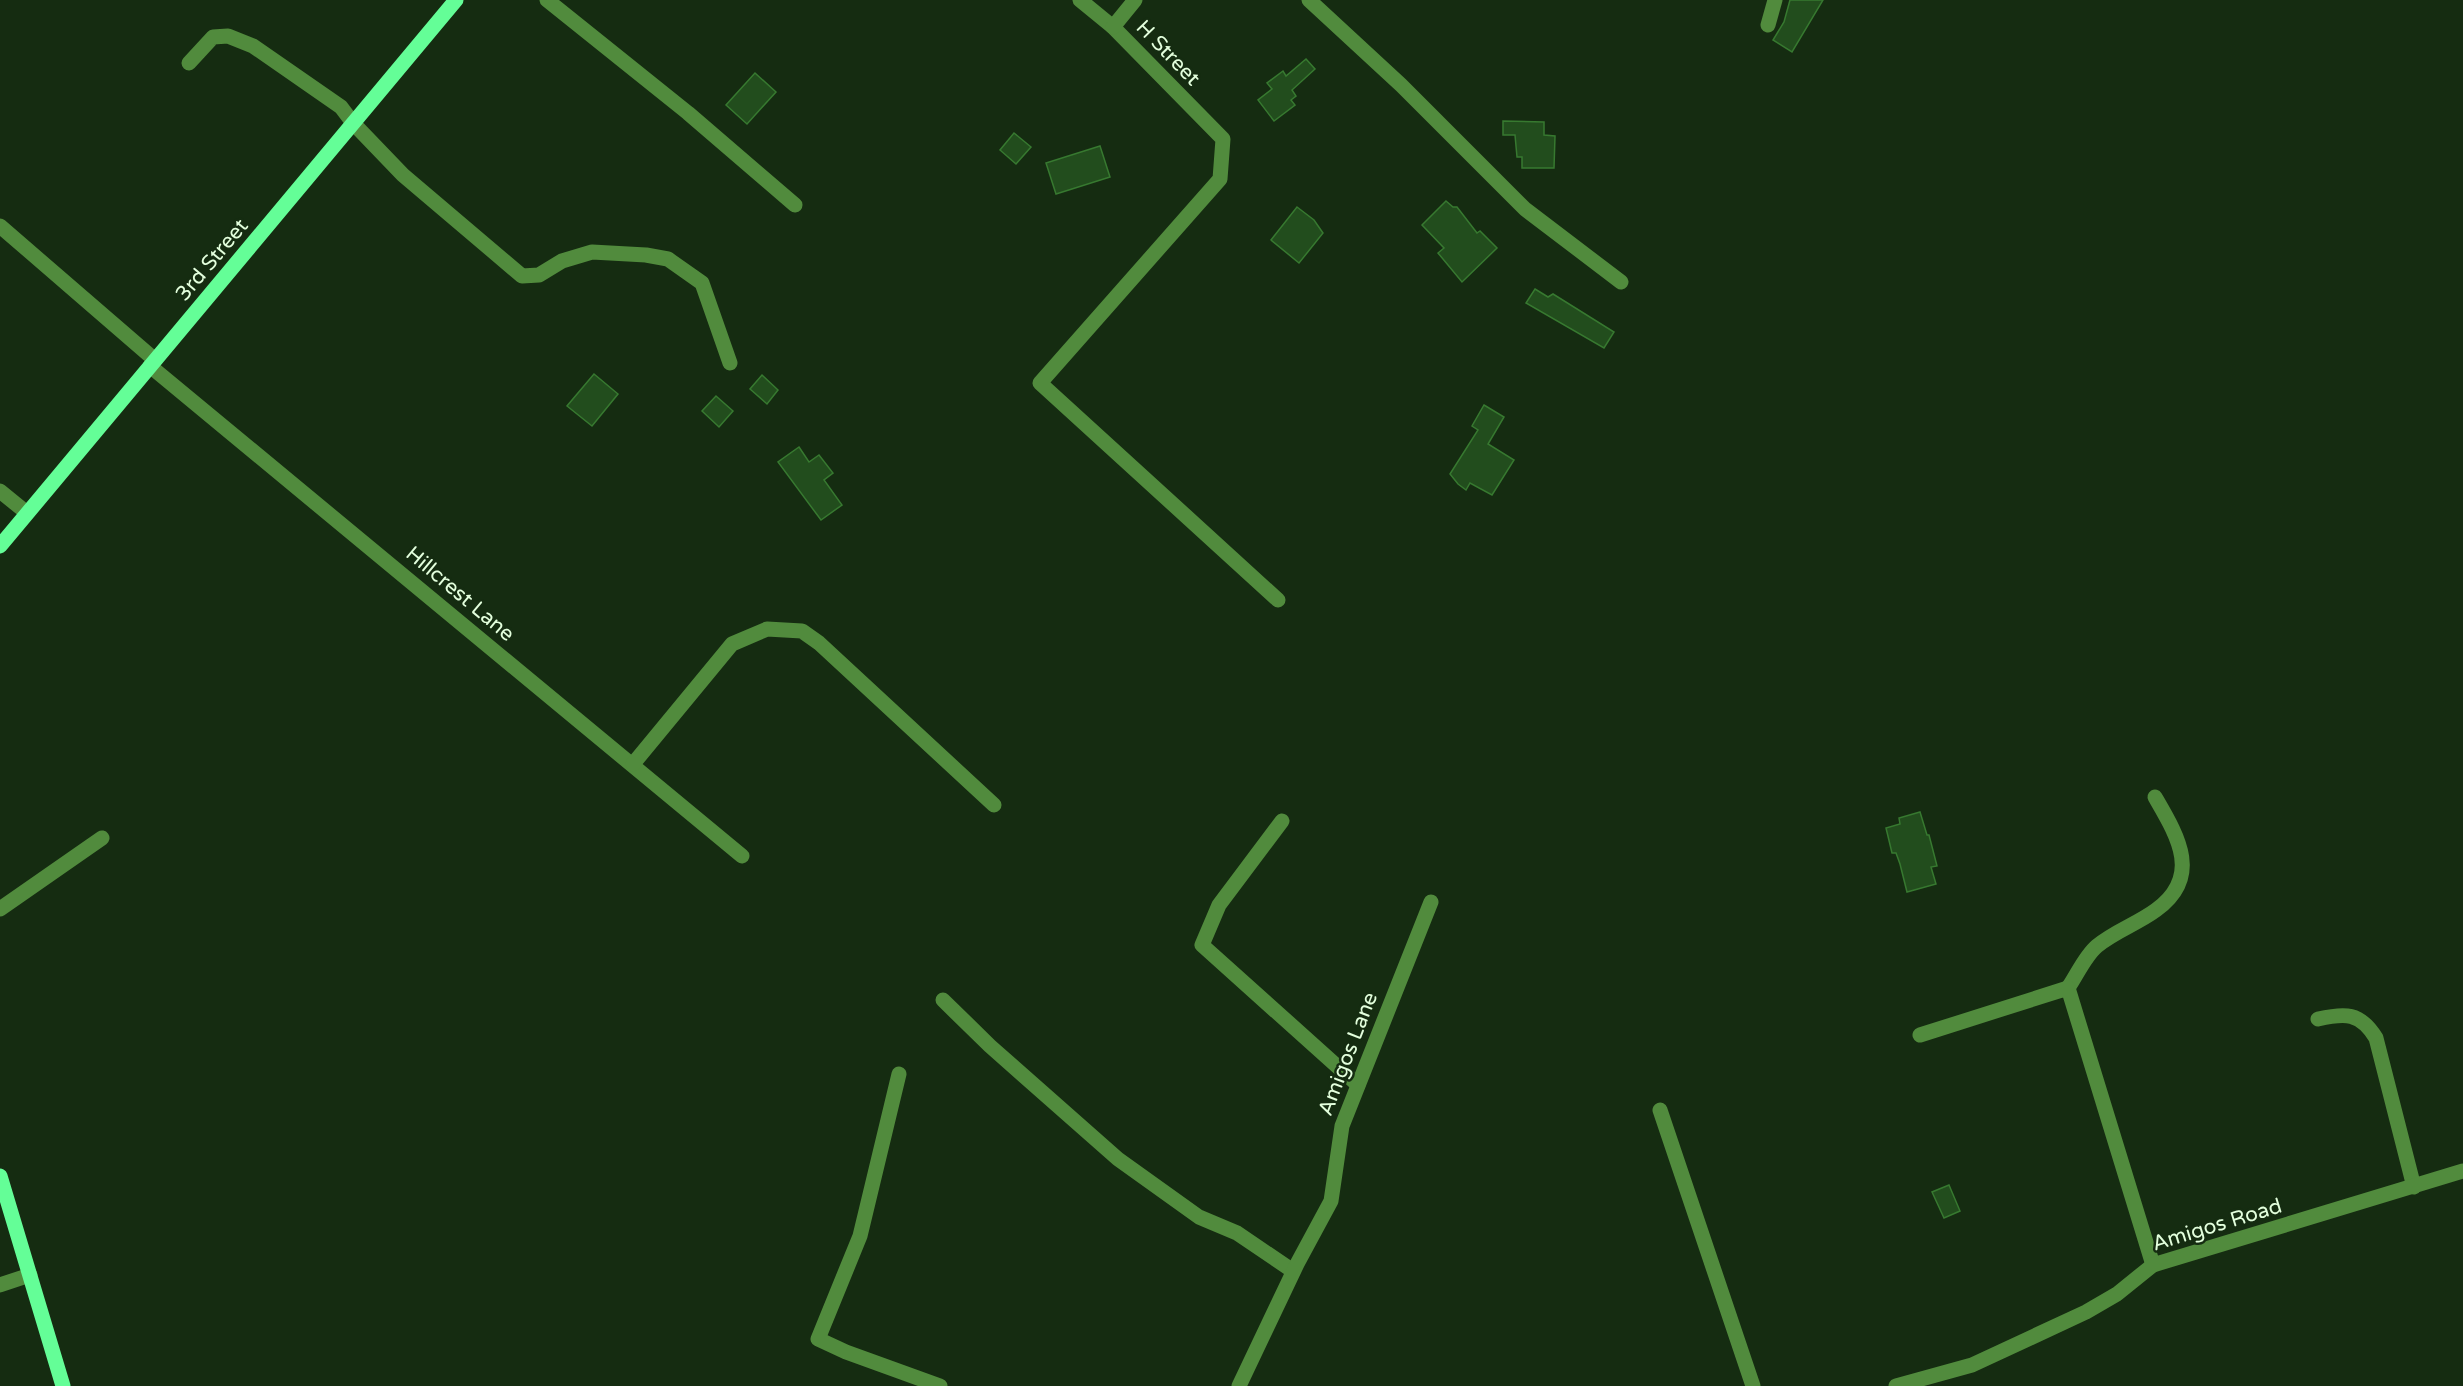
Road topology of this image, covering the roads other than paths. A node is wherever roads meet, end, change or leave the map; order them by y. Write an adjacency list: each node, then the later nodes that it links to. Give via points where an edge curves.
1 (456, 0): 10 (main road, 3rd Street)
2 (548, 0): 11 (street)
3 (1080, 0): 8 (street, H Street)
4 (1135, 0): 8 (street)
5 (1309, 0): 13 (street, via 1525,209)
6 (1775, 0): 7 (street)
7 (1768, 25)
8 (1113, 27): 19 (street, H Street, via 1223,139 1220,178 1040,383)
9 (189, 63): 10 (street, via 213,37 228,36 253,46 341,107)
10 (353, 123): 14 (main road, 3rd Street); 15 (street, via 403,175 522,276 539,275 562,261 592,252 668,259 702,283)
11 (795, 206)
12 (0, 226): 14 (street, Hillcrest Lane)
13 (1621, 282)
14 (153, 363): 17 (main road, 3rd Street); 20 (street, Hillcrest Lane)
15 (730, 363)
16 (0, 491): 17 (street)
17 (27, 513): 18 (main road, 3rd Street)
18 (0, 546)
19 (1278, 600)
20 (633, 764): 22 (street, via 732,644 766,629 802,631); 25 (street, Hillcrest Lane)
21 (2155, 797): 28 (street, via 2178,836 2183,857 2180,878 2156,910 2095,948)
22 (994, 804)
23 (1281, 821): 33 (street, via 1219,905 1202,945)
24 (102, 838): 27 (street)
25 (742, 856)
26 (1431, 902): 33 (street, Amigos Lane)
27 (0, 909)
28 (2068, 988): 31 (street); 38 (street)
29 (943, 1000): 39 (street, via 1118,1160 1199,1217 1237,1233)
30 (2318, 1019): 37 (street, via 2353,1016 2368,1025 2376,1038)
31 (1920, 1035)
32 (899, 1074): 43 (street, via 860,1236 818,1339)
33 (1358, 1085): 39 (street, Amigos Lane, via 1342,1126 1331,1201)
34 (1660, 1110): 45 (street)
35 (2463, 1171): 37 (street, Amigos Road)
36 (0, 1176): 40 (main road)
37 (2414, 1187): 38 (street, Amigos Road)
38 (2153, 1265): 46 (street, Amigos Road, via 2117,1294 2086,1312 1972,1365)
39 (1293, 1272): 44 (street, Amigos Lane)
40 (30, 1275): 41 (street); 42 (main road)
41 (0, 1285)
42 (63, 1386)
43 (940, 1386)
44 (1239, 1386)
45 (1754, 1386)
46 (1896, 1386)

